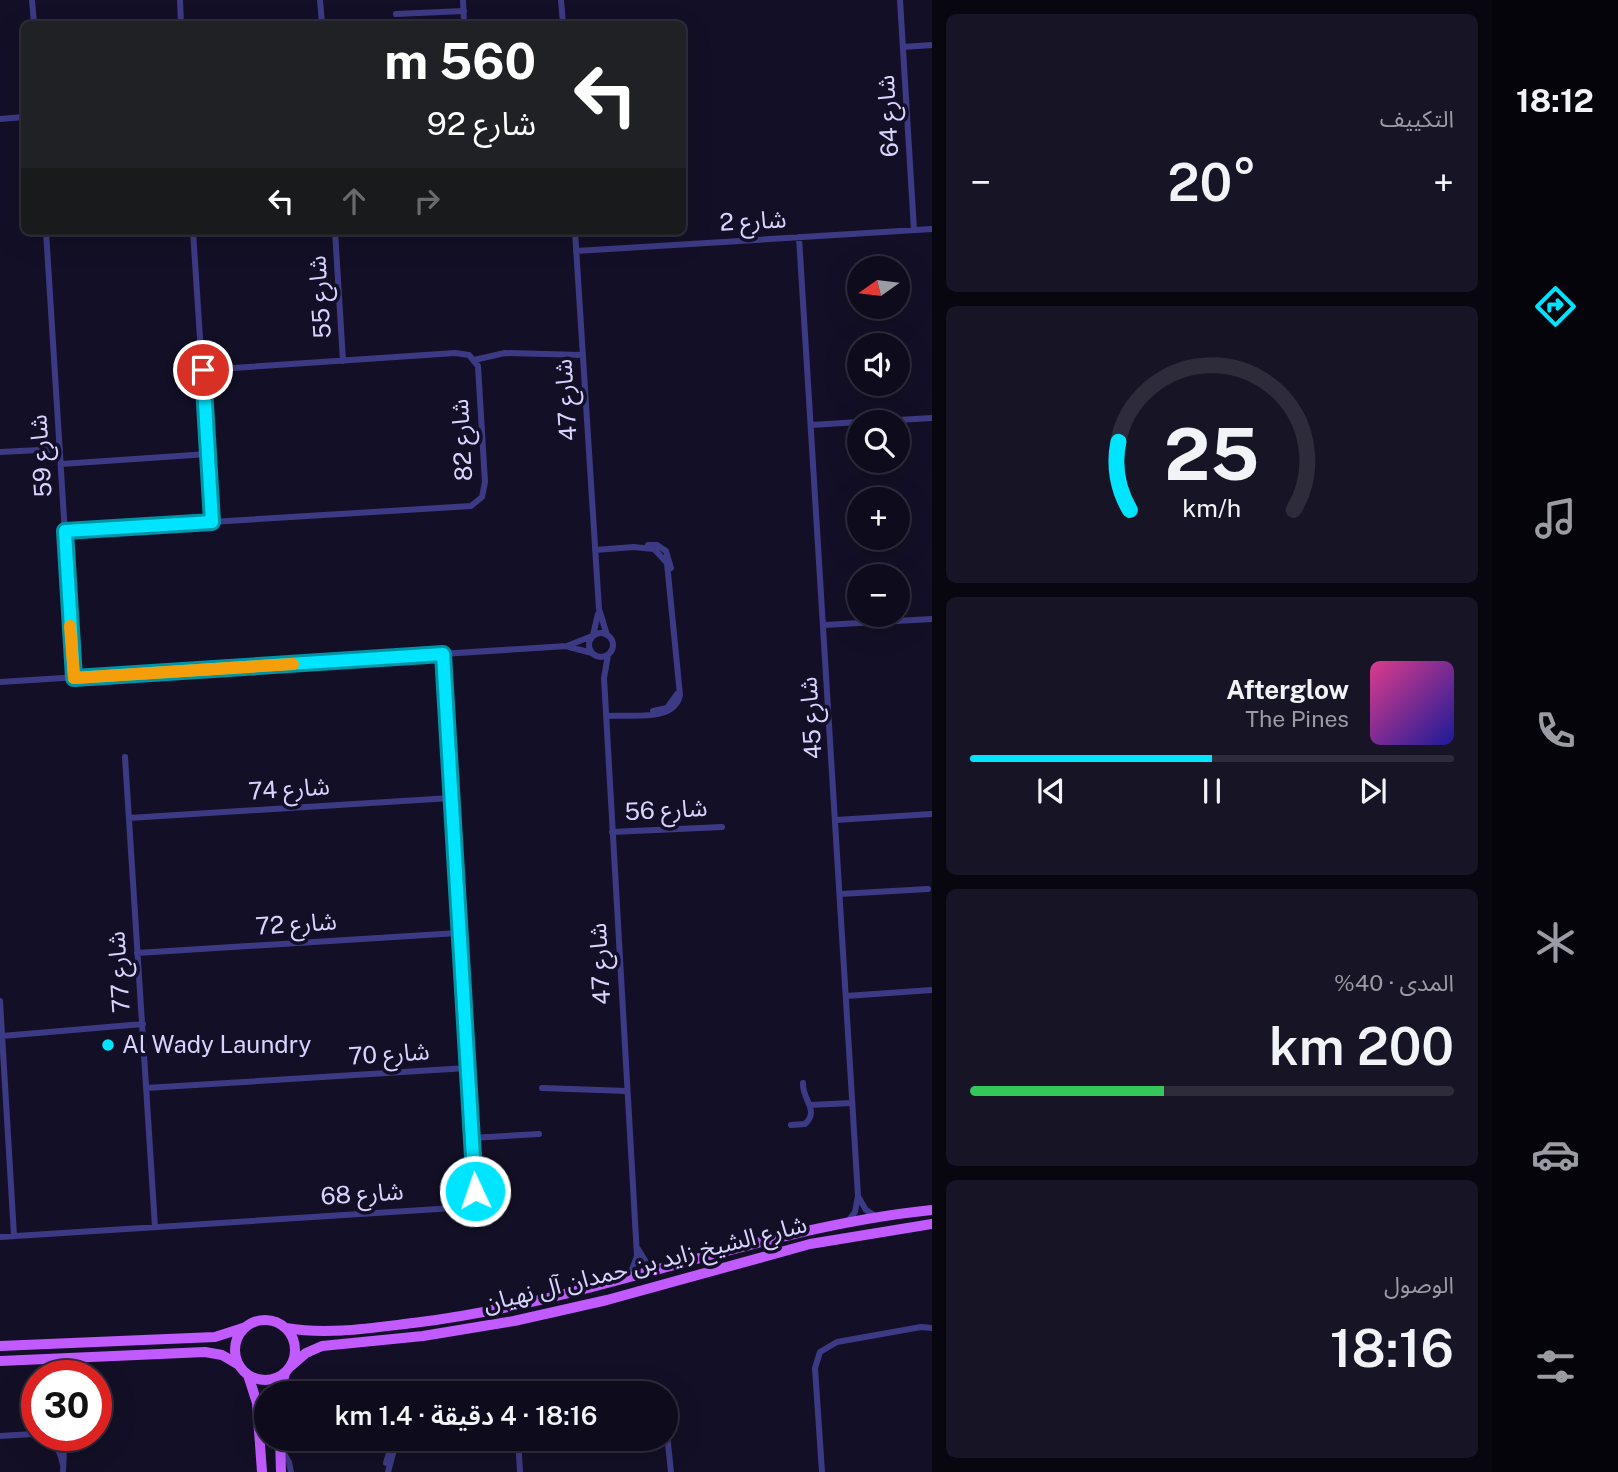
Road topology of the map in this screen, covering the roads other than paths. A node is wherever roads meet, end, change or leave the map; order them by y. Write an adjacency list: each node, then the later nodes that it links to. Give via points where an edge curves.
1 (32, 0): 9 (street)
2 (180, 0): 10 (street)
3 (320, 0): 11 (street)
4 (463, 0): 7 (street)
5 (561, 0): 13 (street)
6 (900, 0): 15 (street, شارع 64)
7 (464, 10): 8 (street); 12 (street)
8 (396, 14)
9 (34, 21)
10 (181, 21)
11 (322, 21)
12 (464, 21)
13 (563, 21)
14 (932, 45): 15 (street)
15 (903, 47): 19 (street, شارع 64)
16 (21, 117): 17 (street)
17 (0, 119)
18 (932, 229): 19 (street, شارع 2)
19 (914, 230): 24 (street, شارع 2)
20 (46, 235): 34 (street, شارع 59)
21 (193, 235): 29 (street)
22 (335, 235): 28 (street, شارع 55)
23 (575, 235): 25 (street, شارع 47)
24 (799, 237): 25 (street, شارع 2); 33 (street, شارع 45)
25 (576, 251): 26 (street, شارع 47)
26 (583, 355): 27 (street, via 505,353); 40 (street, شارع 47)
27 (474, 360): 28 (street, via 455,353); 38 (street, شارع 82, via 485,490 471,506)
28 (343, 361): 29 (street)
29 (203, 370): 36 (street)
30 (932, 418): 31 (street)
31 (910, 419)
32 (847, 423): 33 (street)
33 (811, 425): 43 (street, شارع 45)
34 (60, 449): 35 (street); 37 (street, شارع 59)
35 (0, 452)
36 (208, 454): 37 (street); 38 (street)
37 (61, 464): 39 (street, شارع 59)
38 (212, 522): 39 (street, شارع 82)
39 (65, 531): 50 (street, شارع 59)
40 (595, 550): 41 (street, شارع 47); 53 (street, via 633,547 654,549 663,556 671,591 678,678 677,695 670,705)
41 (599, 609): 44 (street, شارع 47); 45 (street, شارع 47)
42 (932, 619): 43 (street)
43 (824, 625): 58 (street, شارع 45)
44 (607, 635): 45 (street); 49 (street, via 613,645)
45 (593, 636): 46 (street); 48 (street, via 589,645)
46 (567, 646): 47 (street); 48 (street)
47 (443, 654): 50 (street); 55 (street, شارع 68)
48 (593, 654): 49 (street); 51 (street, شارع 47)
49 (608, 655): 51 (street, شارع 47)
50 (74, 678): 52 (street)
51 (604, 678): 53 (street, شارع 47)
52 (0, 682)
53 (606, 716): 60 (street, شارع 47)
54 (125, 757): 57 (street, شارع 77)
55 (451, 798): 57 (street, شارع 74); 63 (street, شارع 68)
56 (932, 814): 58 (street)
57 (129, 818): 64 (street, شارع 77)
58 (836, 820): 62 (street, شارع 45)
59 (722, 827): 60 (street, شارع 56)
60 (612, 832): 74 (street, شارع 47)
61 (928, 889): 62 (street)
62 (840, 894): 66 (street, شارع 45)
63 (458, 933): 64 (street, شارع 72); 70 (street, شارع 68)
64 (137, 953): 68 (street, شارع 77)
65 (932, 990): 66 (street)
66 (846, 996): 76 (street, شارع 45)
67 (0, 1001): 69 (street)
68 (143, 1024): 69 (street); 72 (street, شارع 77)
69 (2, 1036): 75 (street)
70 (467, 1068): 72 (street, شارع 70); 80 (street, شارع 68)
71 (803, 1083): 77 (street, via 803,1095)
72 (146, 1088): 87 (street, شارع 77)
73 (542, 1088): 74 (street)
74 (627, 1091): 91 (street, شارع 47)
75 (3, 1099): 89 (street)
76 (851, 1103): 77 (street); 81 (street, شارع 45)
77 (810, 1105): 78 (street, via 808,1121)
78 (791, 1125)
79 (539, 1134): 80 (street)
80 (472, 1138): 87 (street, شارع 68, via 475,1191 461,1207)
81 (858, 1196): 84 (street, via 866,1210); 85 (street, شارع 45, via 855,1212)
82 (932, 1210): 83 (main road, شارع الشيخ زايد بن حمدان آل نهيان)
83 (919, 1211): 84 (main road, شارع الشيخ زايد بن حمدان آل نهيان); 88 (main road, via 918,1220)
84 (879, 1218): 85 (main road, شارع الشيخ زايد بن حمدان آل نهيان)
85 (845, 1224): 92 (main road, شارع الشيخ زايد بن حمدان آل نهيان)
86 (932, 1224): 88 (main road, شارع الشيخ زايد بن حمدان آل نهيان)
87 (155, 1227): 89 (street, شارع 68)
88 (875, 1231): 100 (main road, شارع الشيخ زايد بن حمدان آل نهيان, via 757,1256 524,1319 322,1346)
89 (14, 1236): 90 (street, شارع 68)
90 (0, 1237)
91 (637, 1247): 92 (street, via 646,1262); 93 (street, شارع 47, via 636,1264)
92 (662, 1269): 93 (main road, شارع الشيخ زايد بن حمدان آل نهيان)
93 (628, 1279): 95 (main road, شارع الشيخ زايد بن حمدان آل نهيان, via 452,1318 344,1330)
94 (246, 1326): 95 (main road, via 262,1320); 97 (main road, via 215,1337); 99 (main road, via 235,1344)
95 (286, 1328): 100 (main road, via 295,1347)
96 (932, 1328): 118 (street, via 837,1342 818,1355)
97 (0, 1346)
98 (0, 1361): 99 (main road, via 205,1352)
99 (239, 1365): 101 (main road)
100 (288, 1369): 101 (main road, via 271,1380); 102 (main road)
101 (248, 1375): 112 (main road, via 257,1404)
102 (284, 1381)
103 (21, 1435): 104 (street)
104 (0, 1436)
105 (58, 1451): 111 (street)
106 (281, 1451): 113 (main road)
107 (284, 1451): 114 (street)
108 (392, 1451): 115 (street)
109 (519, 1451): 116 (street)
110 (669, 1451): 117 (street)
111 (63, 1468)
112 (262, 1472)
113 (281, 1472)
114 (291, 1472)
115 (388, 1472)
116 (520, 1472)
117 (671, 1472)
118 (822, 1472)

